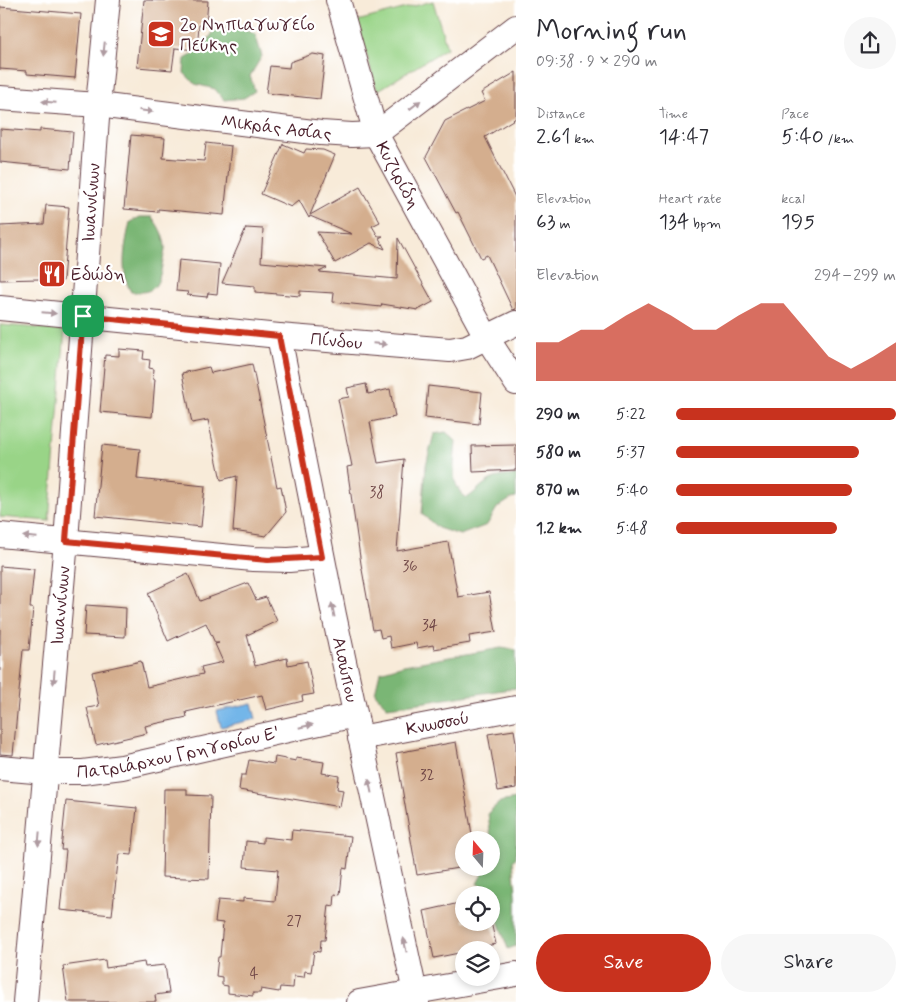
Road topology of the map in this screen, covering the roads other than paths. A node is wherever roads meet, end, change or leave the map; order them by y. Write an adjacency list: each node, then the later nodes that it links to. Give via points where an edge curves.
1 (108, 0): 5 (street, Ιωαννίνων, one-way to 5)
2 (338, 0): 6 (street, Κυζιρίδη)
3 (516, 27): 6 (street, one-way to 3)
4 (0, 98): 5 (street, Μικράς Ασίας, one-way to 4)
5 (98, 105): 6 (street, Μικράς Ασίας, one-way to 6, via 321,133); 8 (street, Ιωαννίνων)
6 (376, 134): 11 (street, Κυζιρίδη)
7 (0, 308): 8 (street, Πίνδου, one-way to 8)
8 (83, 316): 10 (street, Πίνδου); 14 (street, Ιωαννίνων)
9 (516, 323): 11 (street, Πίνδου)
10 (279, 336): 11 (street, Πίνδου, one-way to 11, via 450,350); 15 (street, Αισώπου)
11 (487, 338): 12 (street, Κυζιρίδη)
12 (516, 383)
13 (0, 535): 14 (street, one-way to 13)
14 (66, 541): 15 (street, via 268,560); 20 (street, Ιωαννίνων, one-way to 20)
15 (322, 557): 17 (street, Αισώπου, one-way to 15)
16 (516, 708): 18 (street, Κνωσσού)
17 (355, 715): 18 (street, Αισώπου); 20 (street, Πατριάρχου Γρηγορίου Ε', one-way to 17, via 122,767)
18 (360, 738): 22 (street, Αισώπου, one-way to 18)
19 (0, 768): 20 (street, Πατριάρχου Γρηγορίου Ε')
20 (45, 772): 23 (street, Ιωαννίνων, one-way to 23)
21 (516, 974): 22 (street)
22 (416, 997): 24 (street)
23 (25, 1002)
24 (359, 1002)

